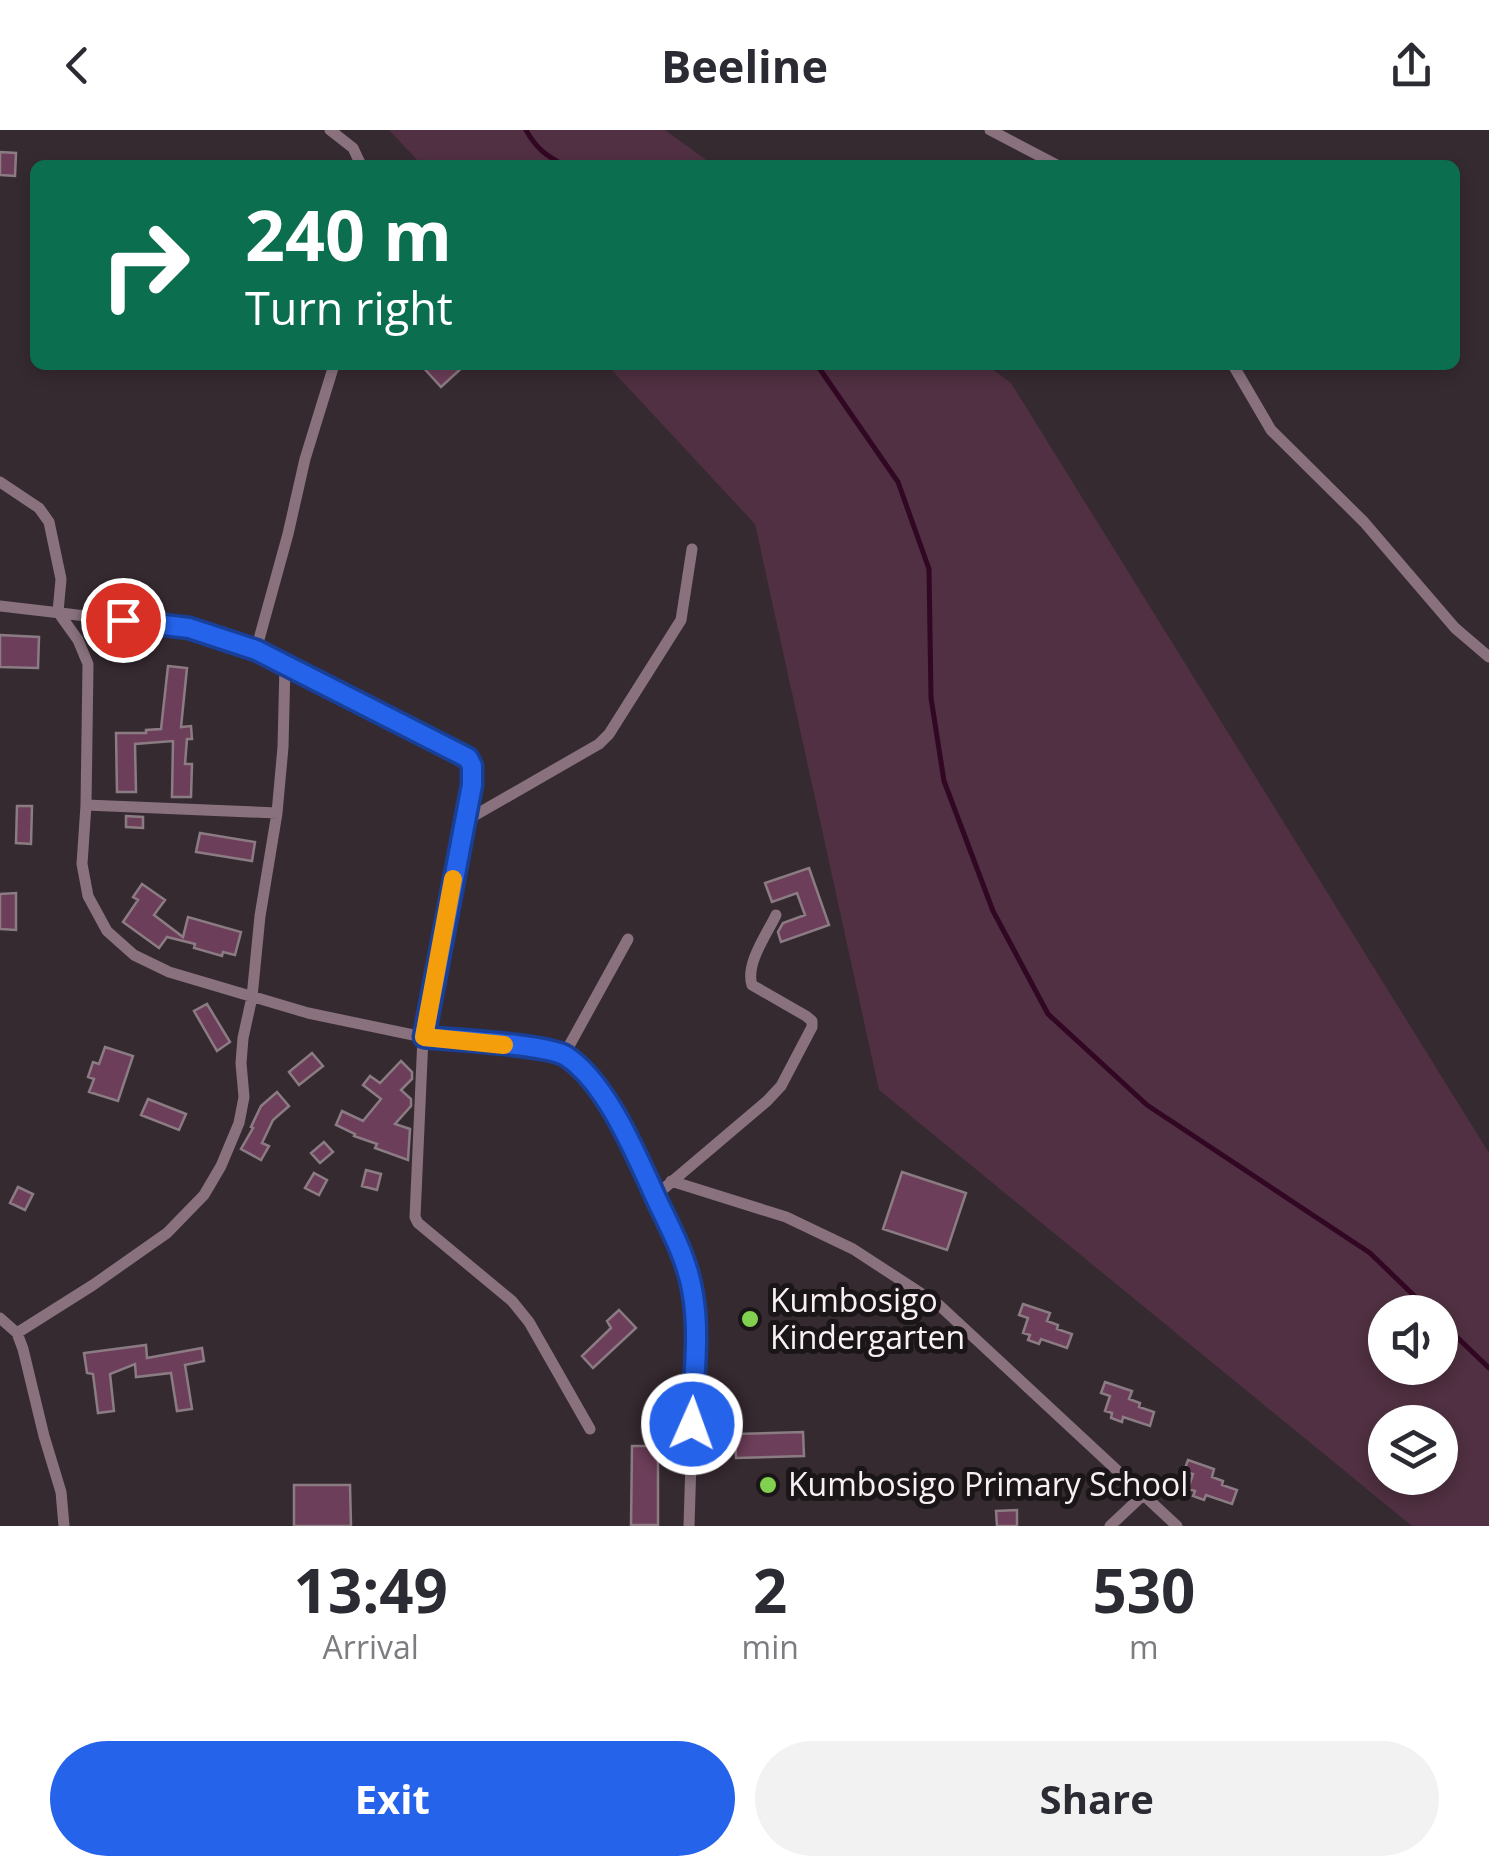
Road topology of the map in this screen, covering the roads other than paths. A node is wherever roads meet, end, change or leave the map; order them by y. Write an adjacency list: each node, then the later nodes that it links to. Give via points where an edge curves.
1 (330, 130): 3 (street)
2 (990, 130): 4 (street)
3 (358, 160)
4 (1047, 160)
5 (332, 370): 11 (street)
6 (1236, 370): 12 (street, via 1271,430 1364,522 1455,628)
7 (0, 482): 10 (street, via 49,522 61,579)
8 (692, 549): 16 (street, via 681,620 609,734)
9 (0, 606): 10 (street)
10 (58, 612): 11 (street, via 189,628); 14 (street, via 88,664)
11 (256, 650): 13 (street)
12 (1489, 656)
13 (285, 665): 15 (street); 16 (street, via 468,758 472,785)
14 (86, 805): 15 (street); 19 (street, via 82,864 88,896 108,931 170,972)
15 (277, 813): 19 (street)
16 (465, 821): 20 (street)
17 (776, 915): 22 (street, via 750,980 812,1026 781,1086)
18 (628, 939): 21 (street)
19 (252, 998): 20 (street); 25 (street, via 239,1123 204,1195 167,1232)
20 (424, 1037): 21 (street); 26 (street, via 415,1217 530,1322)
21 (564, 1054): 23 (street, via 607,1102)
22 (671, 1181): 23 (street); 27 (street, via 786,1216 853,1249 938,1305)
23 (655, 1196): 29 (street, via 693,1294)
24 (0, 1318): 25 (street)
25 (18, 1333): 28 (street)
26 (590, 1430)
27 (1143, 1495): 30 (street); 31 (street)
28 (64, 1526)
29 (689, 1526)
30 (1110, 1526)
31 (1176, 1526)

